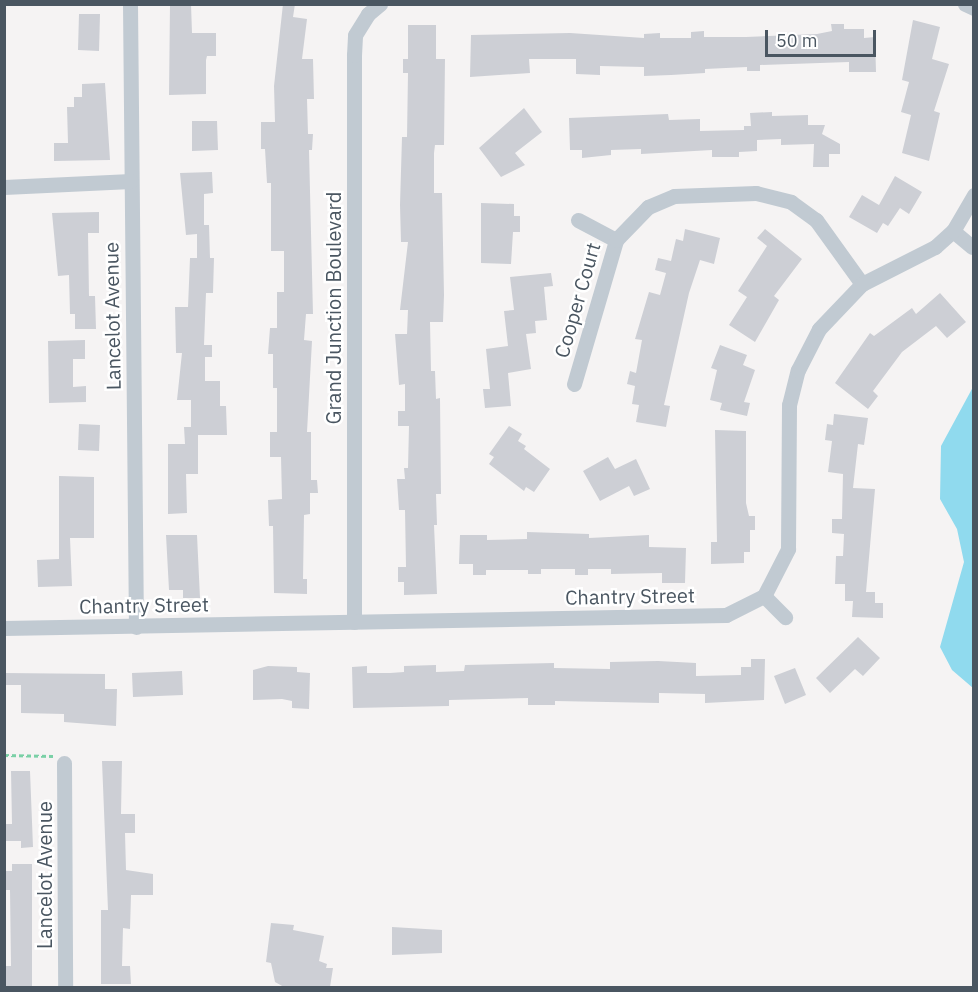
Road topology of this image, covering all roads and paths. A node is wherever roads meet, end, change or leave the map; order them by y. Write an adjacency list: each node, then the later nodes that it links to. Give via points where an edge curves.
1 (130, 4): 5 (street, Lancelot Avenue)
2 (380, 4): 16 (street, Grand Junction Boulevard, via 368,14 356,35 354,56)
3 (965, 4): 4 (street)
4 (974, 8)
5 (131, 181): 6 (street); 17 (street, Lancelot Avenue)
6 (4, 187)
7 (974, 195): 9 (street)
8 (578, 220): 10 (street)
9 (953, 231): 11 (street); 12 (street, via 935,247)
10 (616, 240): 12 (street, Cooper Court, via 648,207 674,196 756,193 791,202 816,220); 13 (street, Cooper Court)
11 (972, 247)
12 (862, 284): 14 (street, via 819,328 798,370 789,405 788,549)
13 (574, 384)
14 (764, 596): 15 (street); 16 (street, Chantry Street, via 726,615)
15 (785, 617)
16 (354, 622): 17 (street, Chantry Street)
17 (136, 627): 18 (street, Chantry Street)
18 (4, 628)
19 (4, 755): 20 (path, via 49,755)
20 (64, 763): 21 (street, Lancelot Avenue)
21 (65, 987)

